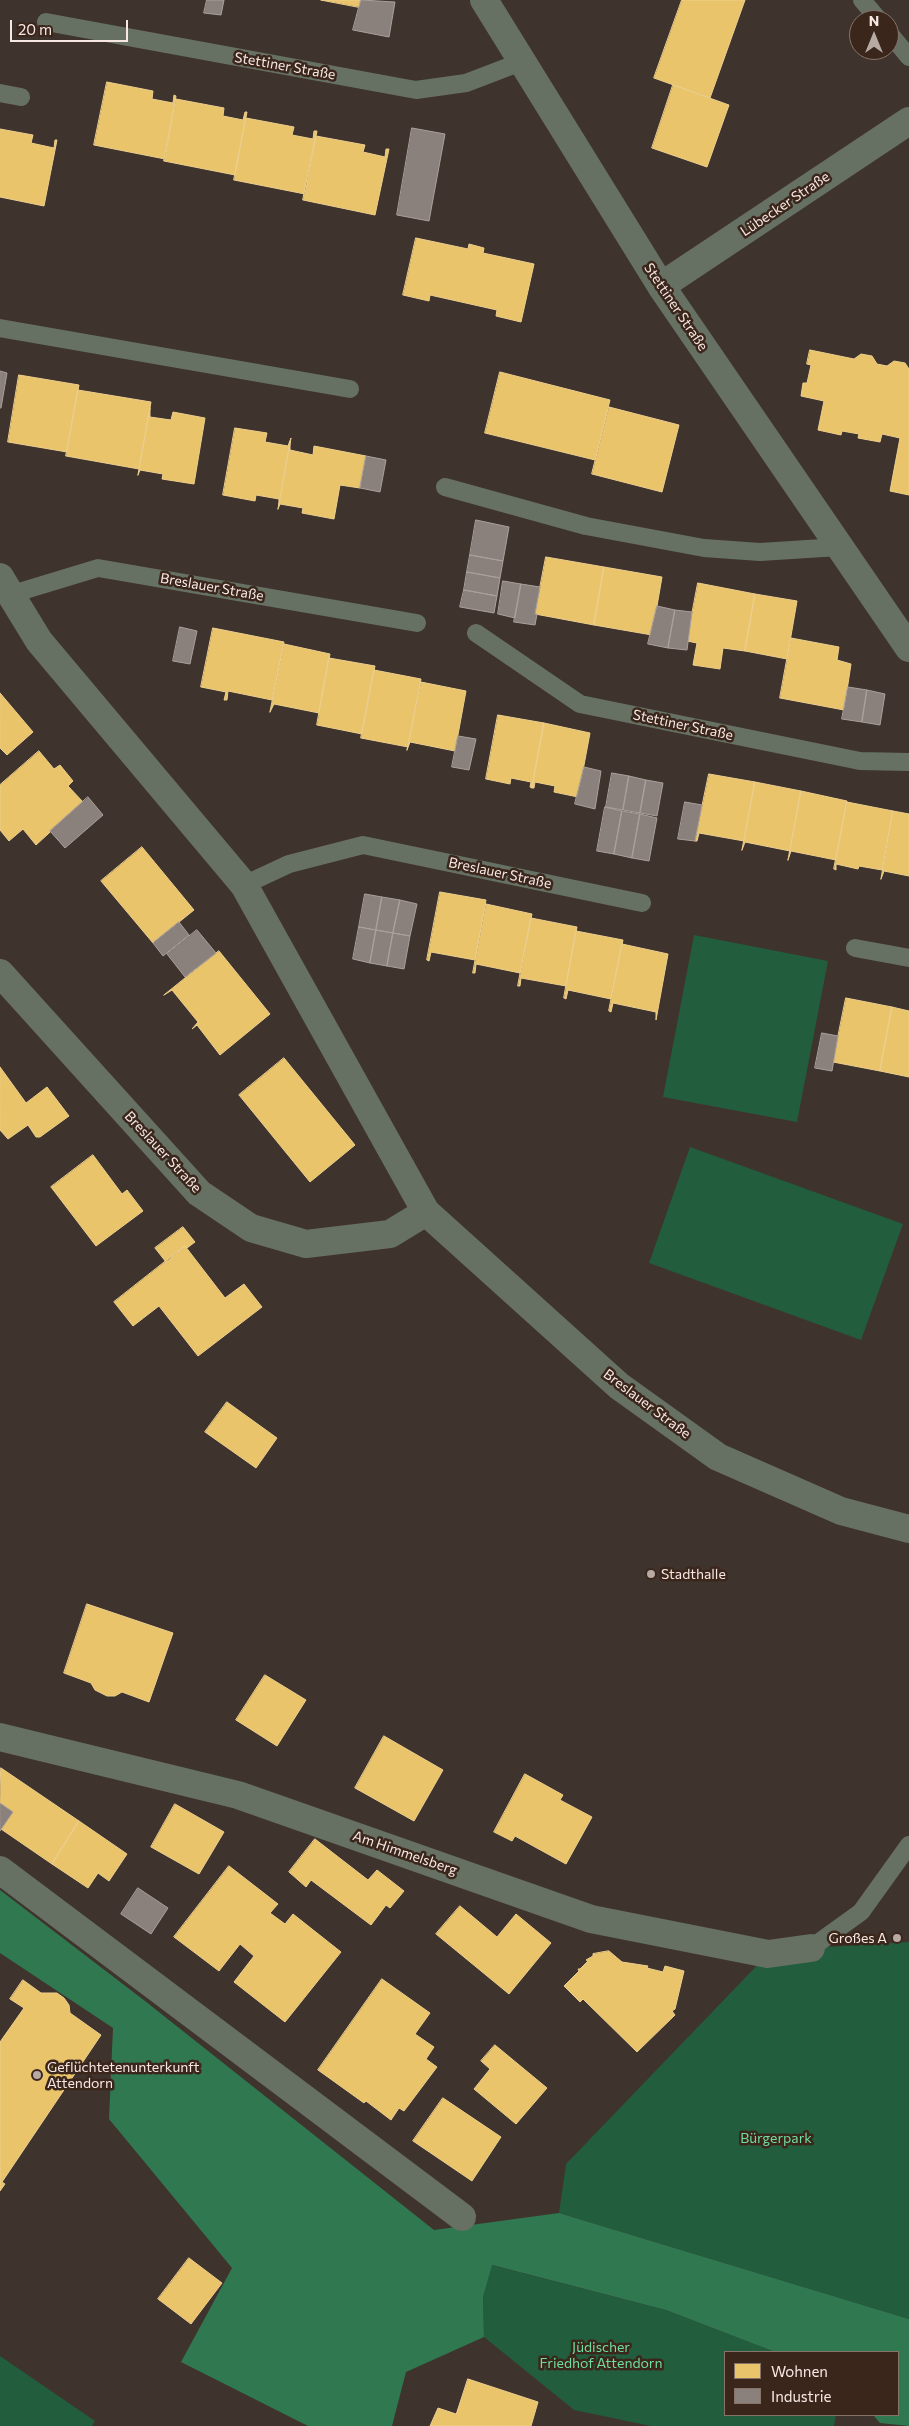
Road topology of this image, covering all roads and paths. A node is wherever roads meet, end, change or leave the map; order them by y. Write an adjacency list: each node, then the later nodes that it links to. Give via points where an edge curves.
1 (484, 0): 7 (street, Stettiner Straße)
2 (862, 0): 3 (lane)
3 (870, 10)
4 (46, 22): 7 (lane, Stettiner Straße, via 416,90 466,84)
5 (899, 45): 6 (lane)
6 (909, 57)
7 (521, 62): 11 (street, Stettiner Straße)
8 (0, 93): 9 (lane)
9 (21, 97)
10 (909, 121): 11 (street, Lübecker Straße)
11 (661, 286): 15 (street, Stettiner Straße)
12 (0, 328): 13 (lane)
13 (350, 389)
14 (445, 487): 15 (lane, via 586,526 704,548 760,552)
15 (839, 547): 19 (street, Stettiner Straße)
16 (5, 586): 17 (lane, Breslauer Straße, via 98,568); 21 (street, Breslauer Straße, via 39,641)
17 (417, 623)
18 (476, 633): 20 (lane, Stettiner Straße, via 580,704 860,761)
19 (909, 648)
20 (909, 762)
21 (244, 885): 22 (lane, Breslauer Straße, via 289,864 363,845); 26 (street, Breslauer Straße)
22 (642, 903)
23 (855, 948): 24 (lane)
24 (909, 958)
25 (0, 973): 26 (street, Breslauer Straße, via 199,1193 251,1228 306,1244 390,1234)
26 (426, 1212): 27 (street, Breslauer Straße, via 619,1386 718,1457 841,1511)
27 (909, 1529)
28 (0, 1737): 31 (street, Am Himmelsberg, via 238,1795 591,1919 768,1954)
29 (909, 1844): 31 (lane, via 861,1912)
30 (0, 1870): 32 (street)
31 (811, 1948)
32 (462, 2217)

